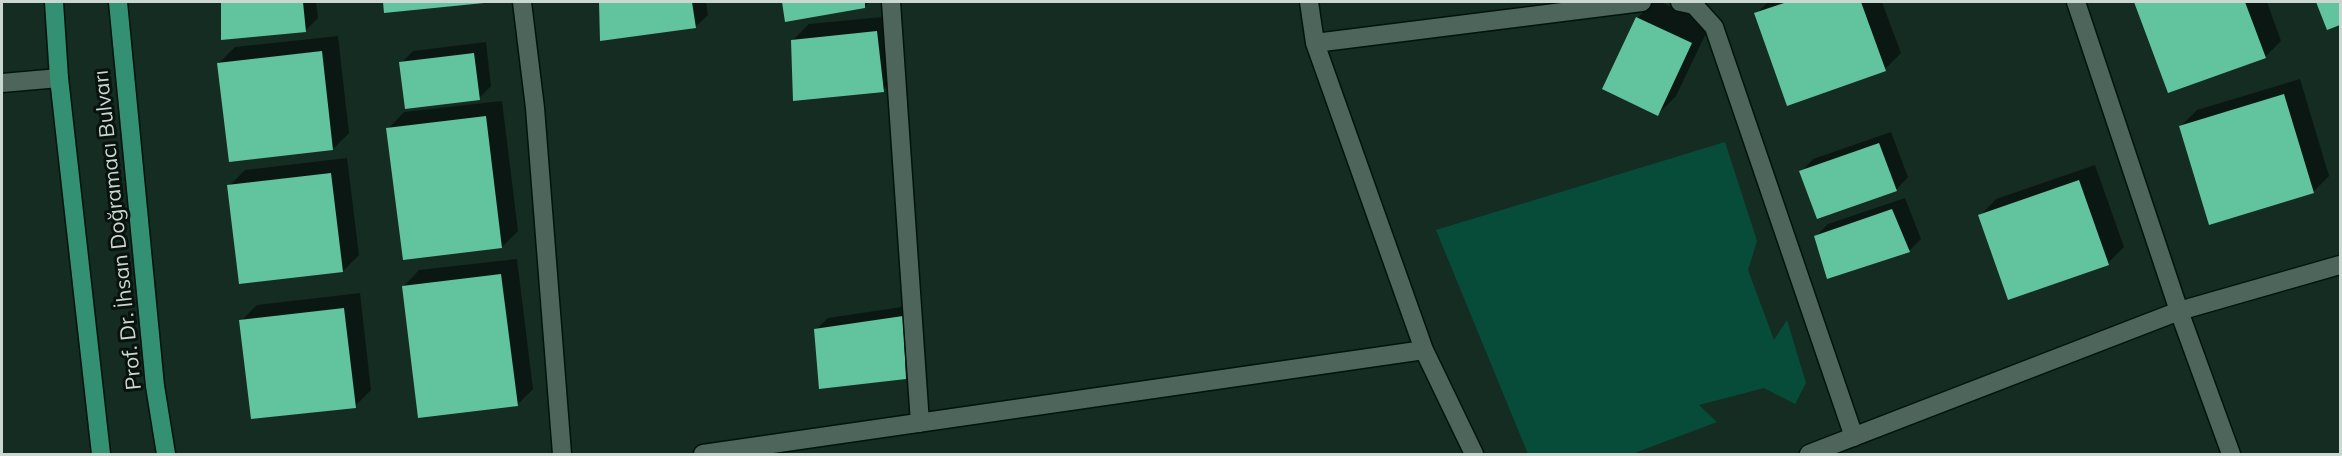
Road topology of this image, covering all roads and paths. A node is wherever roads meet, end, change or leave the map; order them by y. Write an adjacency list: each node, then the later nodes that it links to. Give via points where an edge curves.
1 (54, 2): 10 (main road, Prof. Dr. İhsan Doğramacı Bulvarı)
2 (118, 2): 18 (main road, Prof. Dr. İhsan Doğramacı Bulvarı, via 155,386)
3 (522, 2): 19 (street, via 535,108)
4 (891, 2): 15 (street)
5 (1309, 2): 9 (street)
6 (1642, 2): 9 (street)
7 (1680, 2): 16 (street, via 1694,5 1714,27)
8 (2076, 2): 13 (street)
9 (1315, 43): 14 (street)
10 (59, 78): 11 (street); 17 (main road, Prof. Dr. İhsan Doğramacı Bulvarı)
11 (2, 83)
12 (2340, 265): 13 (street)
13 (2179, 311): 16 (street); 23 (street)
14 (1424, 350): 15 (street); 21 (street)
15 (920, 423): 20 (street)
16 (1854, 437): 22 (street)
17 (101, 454)
18 (166, 454)
19 (562, 454)
20 (703, 454)
21 (1474, 454)
22 (1809, 454)
23 (2231, 454)

